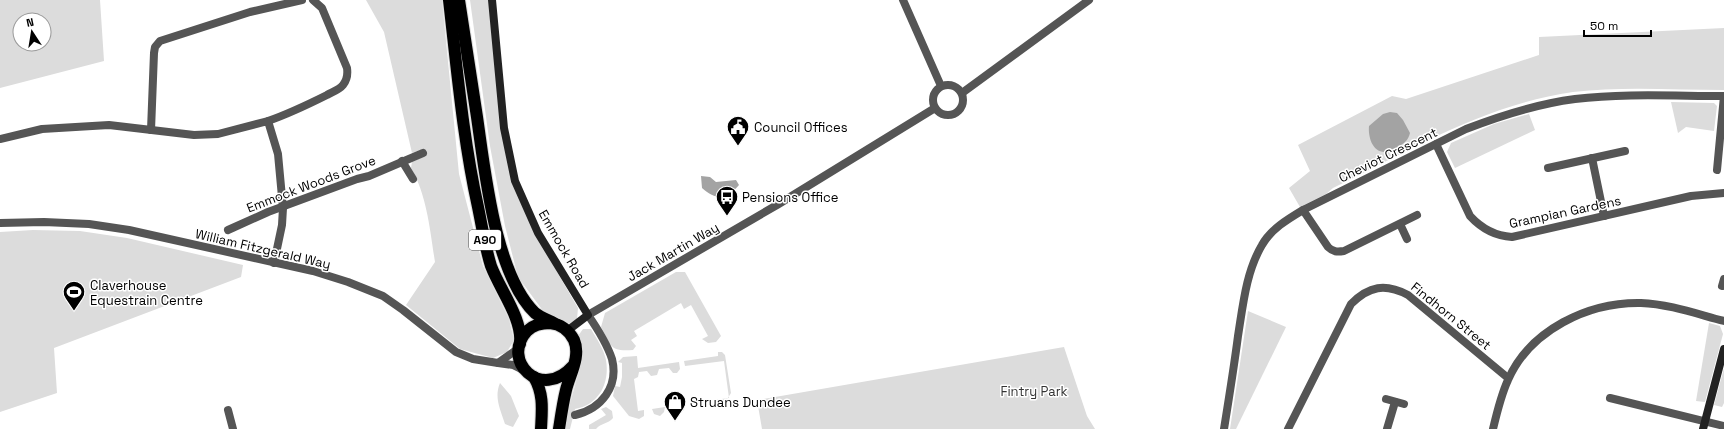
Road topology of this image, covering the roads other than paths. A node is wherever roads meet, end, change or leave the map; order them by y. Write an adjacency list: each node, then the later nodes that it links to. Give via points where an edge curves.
1 (302, 0): 13 (street, via 250,12 160,41 154,53)
2 (313, 0): 12 (street, via 322,8 347,68 346,82 313,102)
3 (450, 0): 37 (highway, A90, via 473,187 496,279 518,322 521,335)
4 (459, 0): 35 (highway, A90, via 484,168 499,240 510,274 526,300 536,314)
5 (492, 0): 33 (street, Emmock Road, via 504,128 515,181 538,234)
6 (903, 0): 8 (street)
7 (1089, 0): 9 (street)
8 (941, 86): 9 (street, via 951,85); 11 (street, via 933,96)
9 (962, 93): 11 (street, via 963,104 960,111 955,114 941,114)
10 (1724, 96): 15 (street, Cheviot Crescent, via 1608,96 1560,102 1518,110); 21 (street)
11 (935, 108): 33 (street, Jack Martin Way, via 777,205)
12 (268, 121): 13 (street, via 218,134 194,135); 24 (street, via 278,154)
13 (151, 130): 14 (street, via 109,125 74,128 62,126)
14 (0, 139)
15 (1436, 144): 25 (street, Cheviot Crescent); 27 (street, Grampian Gardens, via 1470,216 1478,225 1491,232 1512,237)
16 (1625, 151): 18 (street)
17 (423, 153): 19 (street, Emmock Woods Grove)
18 (1592, 158): 20 (street); 27 (street)
19 (402, 161): 22 (street); 24 (street, Emmock Woods Grove)
20 (1548, 168)
21 (1717, 170)
22 (413, 179)
23 (1724, 193): 27 (street, Grampian Gardens, via 1691,196)
24 (283, 208): 30 (street, Emmock Woods Grove); 32 (street)
25 (1303, 210): 29 (street, via 1328,247 1337,252); 54 (street, Cheviot Crescent, via 1285,220 1273,231 1262,244 1253,264 1245,291)
26 (1417, 216): 29 (street)
27 (1604, 216)
28 (0, 223): 32 (street, William Fitzgerald Way, via 81,224 129,230)
29 (1400, 224): 31 (street)
30 (228, 230)
31 (1407, 239)
32 (274, 263): 39 (street, William Fitzgerald Way, via 320,273 383,296 456,352 473,359)
33 (588, 315): 36 (street, Jack Martin Way); 48 (street, Emmock Road, via 610,355 612,384 598,405)
34 (1724, 321): 42 (street, via 1666,306 1642,303 1593,309 1570,318 1535,343)
35 (554, 323): 36 (highway, A90); 37 (highway, via 536,325 523,336)
36 (568, 331): 40 (highway, via 576,348)
37 (519, 346): 39 (street); 41 (highway, A90, via 520,361)
38 (1724, 349): 49 (street)
39 (498, 364): 41 (street, William Fitzgerald Way, via 514,365)
40 (573, 366): 41 (highway, via 556,379 546,380); 53 (highway)
41 (530, 374): 52 (highway, A90, via 542,394)
42 (1508, 378): 55 (street, Findhorn Street, via 1408,295 1397,289 1373,289 1361,294 1351,304); 57 (street)
43 (1610, 398): 49 (street)
44 (1386, 399): 45 (street)
45 (1395, 402): 46 (street); 56 (street)
46 (1404, 404)
47 (228, 410): 51 (street)
48 (576, 415)
49 (1704, 425): 50 (street)
50 (1724, 426)
51 (233, 429)
52 (541, 429)
53 (559, 429)
54 (1224, 429)
55 (1288, 429)
56 (1388, 429)
57 (1493, 429)

